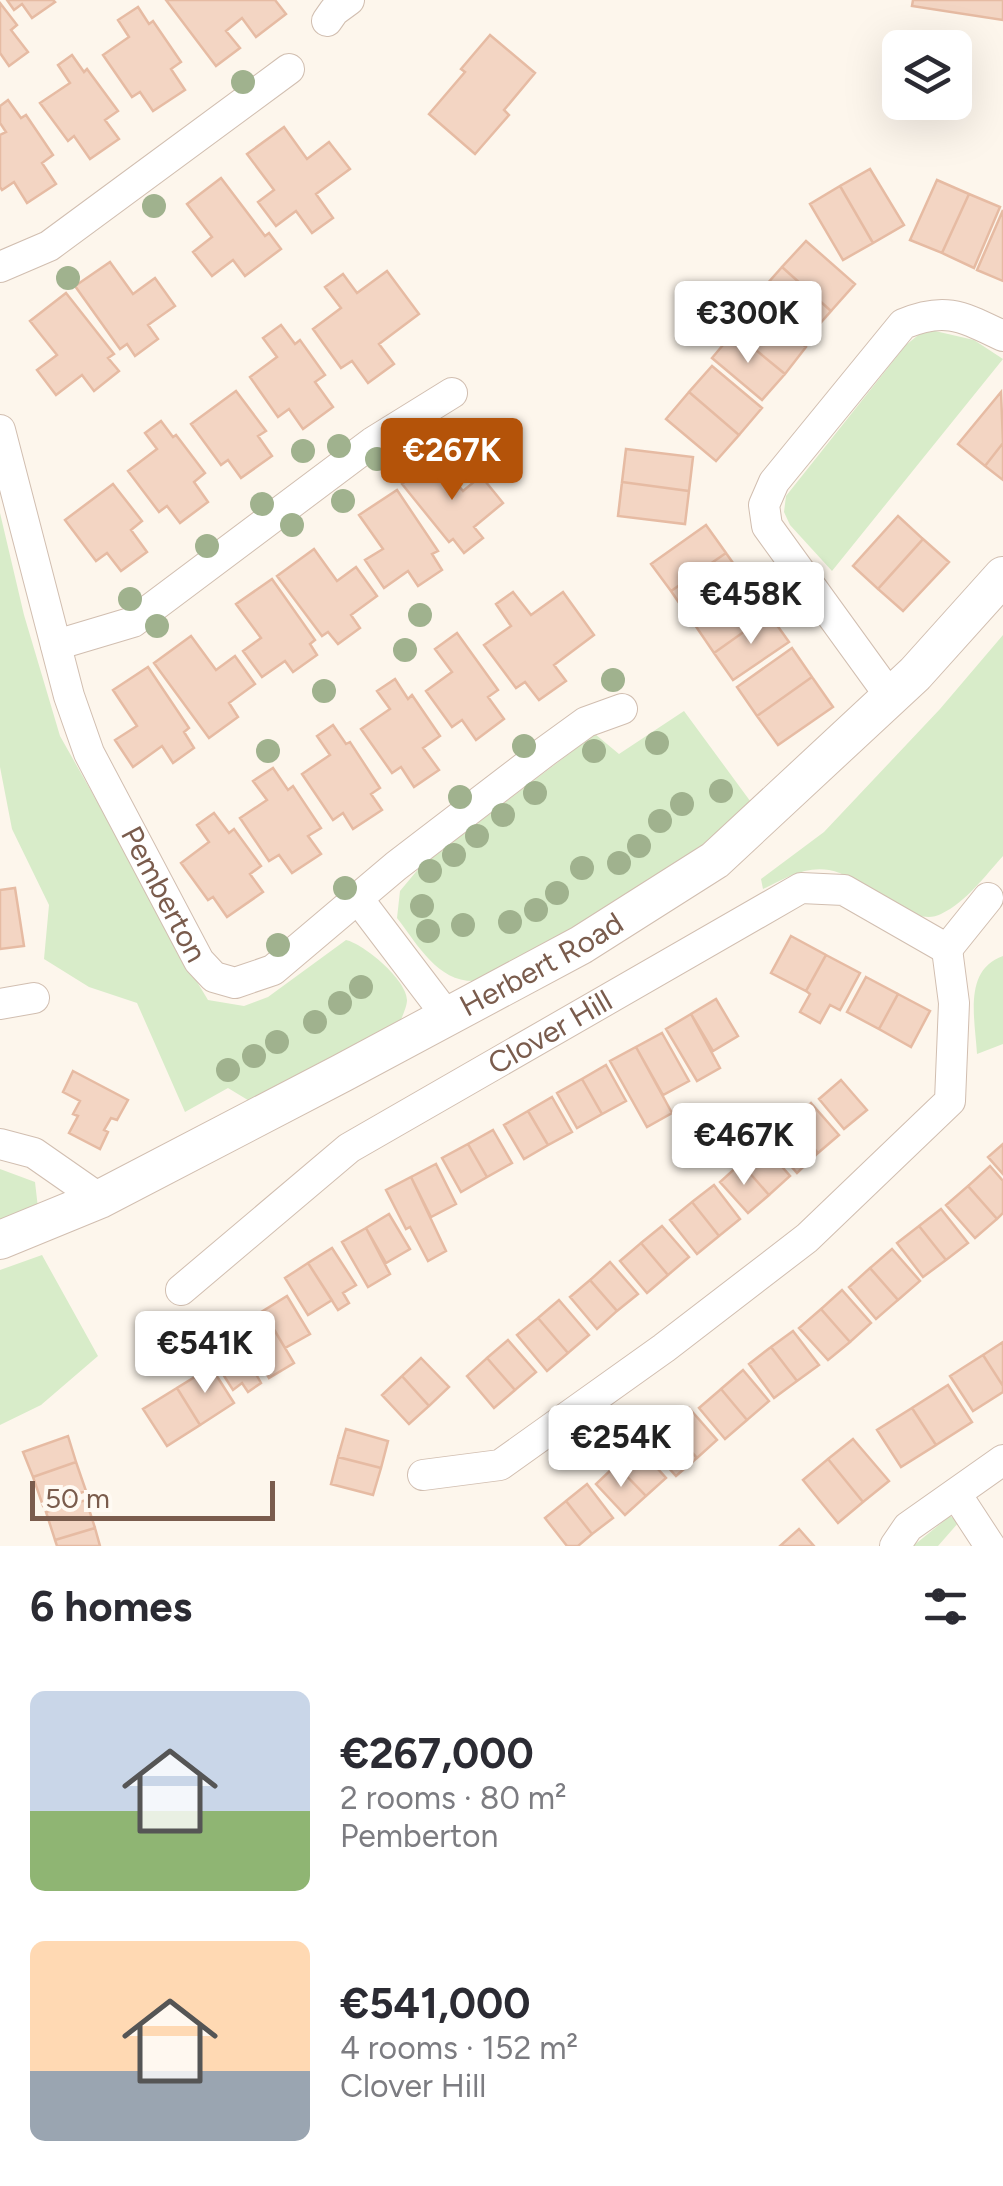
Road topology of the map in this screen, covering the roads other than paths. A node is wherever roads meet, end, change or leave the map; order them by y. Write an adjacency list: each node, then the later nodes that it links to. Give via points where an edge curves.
1 (350, 0): 2 (street)
2 (327, 21)
3 (290, 70): 4 (street, via 49,246)
4 (0, 267)
5 (1003, 336): 10 (street, via 956,313 902,324 774,482 764,505 767,526)
6 (452, 393): 9 (street, via 373,442 133,622)
7 (0, 430): 9 (street, Pemberton)
8 (1003, 576): 10 (street, Herbert Road)
9 (56, 645): 13 (street, Pemberton, via 89,753 198,962 214,977 235,982 273,970)
10 (890, 696): 17 (street, Herbert Road, via 715,860 581,944)
11 (622, 709): 13 (street, Pemberton, via 586,722)
12 (998, 898): 14 (street)
13 (359, 900): 17 (street)
14 (947, 950): 21 (street, Clover Hill, via 844,890 801,888 349,1148); 23 (street, via 954,1003 950,1101 807,1238 500,1465)
15 (34, 998): 16 (street)
16 (0, 1004)
17 (447, 1016): 19 (street, Herbert Road)
18 (0, 1144): 19 (street, via 34,1154)
19 (100, 1199): 20 (street, Herbert Road)
20 (0, 1240)
21 (180, 1290)
22 (1003, 1460): 24 (street)
23 (424, 1475)
24 (956, 1494): 25 (street, via 908,1527); 26 (street)
25 (895, 1546)
26 (990, 1546)

